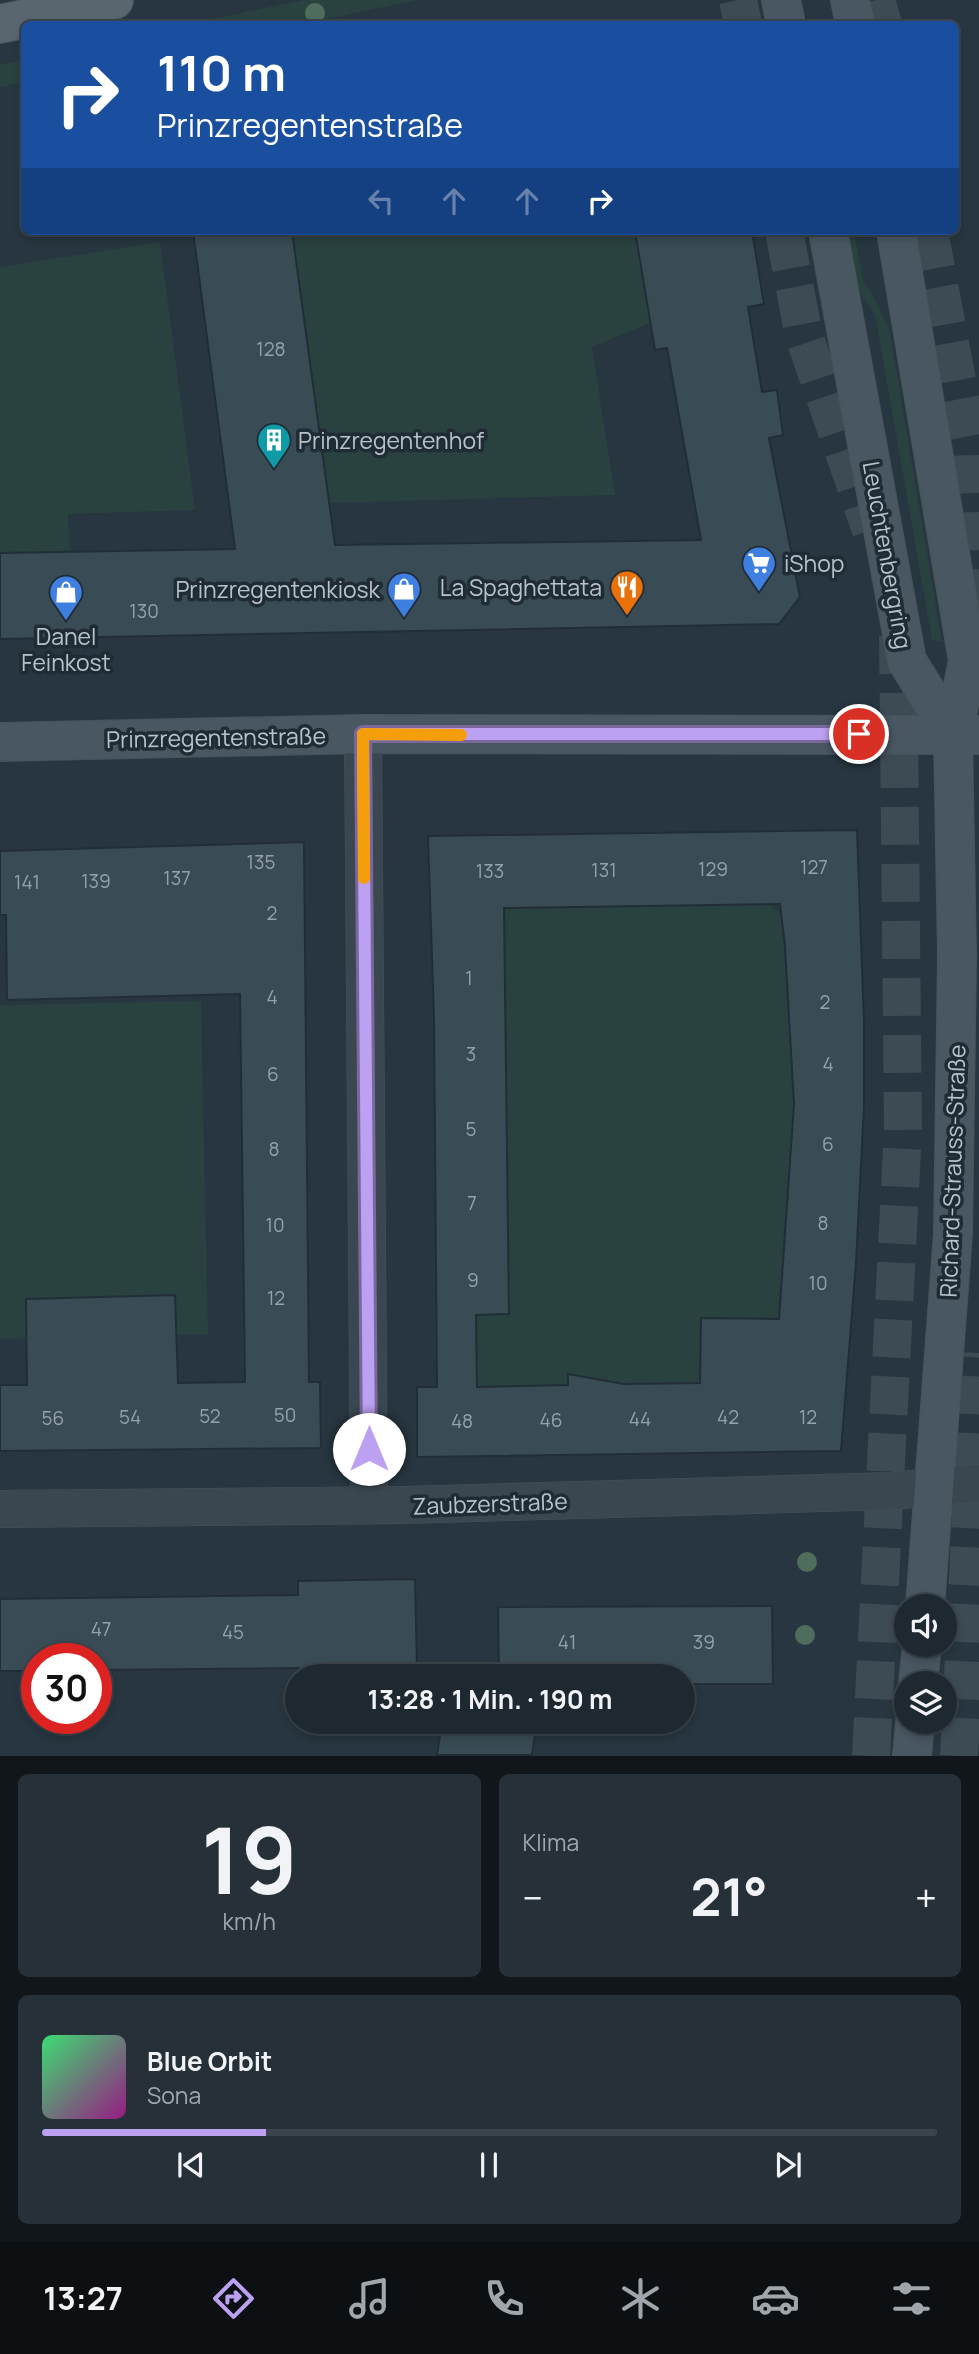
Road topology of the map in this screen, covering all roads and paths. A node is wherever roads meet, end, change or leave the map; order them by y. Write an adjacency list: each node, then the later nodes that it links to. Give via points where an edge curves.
1 (114, 0): 6 (main road)
2 (781, 0): 4 (main road)
3 (850, 0): 5 (main road)
4 (785, 21)
5 (854, 21)
6 (0, 24)
7 (829, 235): 10 (main road, Leuchtenbergring, via 907,661)
8 (897, 235): 10 (main road, via 968,661)
9 (363, 734): 10 (main road, Prinzregentenstraße); 11 (main road, Prinzregentenstraße); 14 (street)
10 (966, 735): 13 (main road, Richard-Strauss-Straße, via 957,942 953,1234)
11 (0, 741)
12 (979, 1483): 13 (street, Zaubzerstraße)
13 (935, 1486): 14 (street, Zaubzerstraße); 16 (main road, Richard-Strauss-Straße)
14 (369, 1506): 15 (street, Zaubzerstraße)
15 (0, 1509)
16 (926, 1594)
17 (914, 1734): 18 (main road)
18 (912, 1755)

